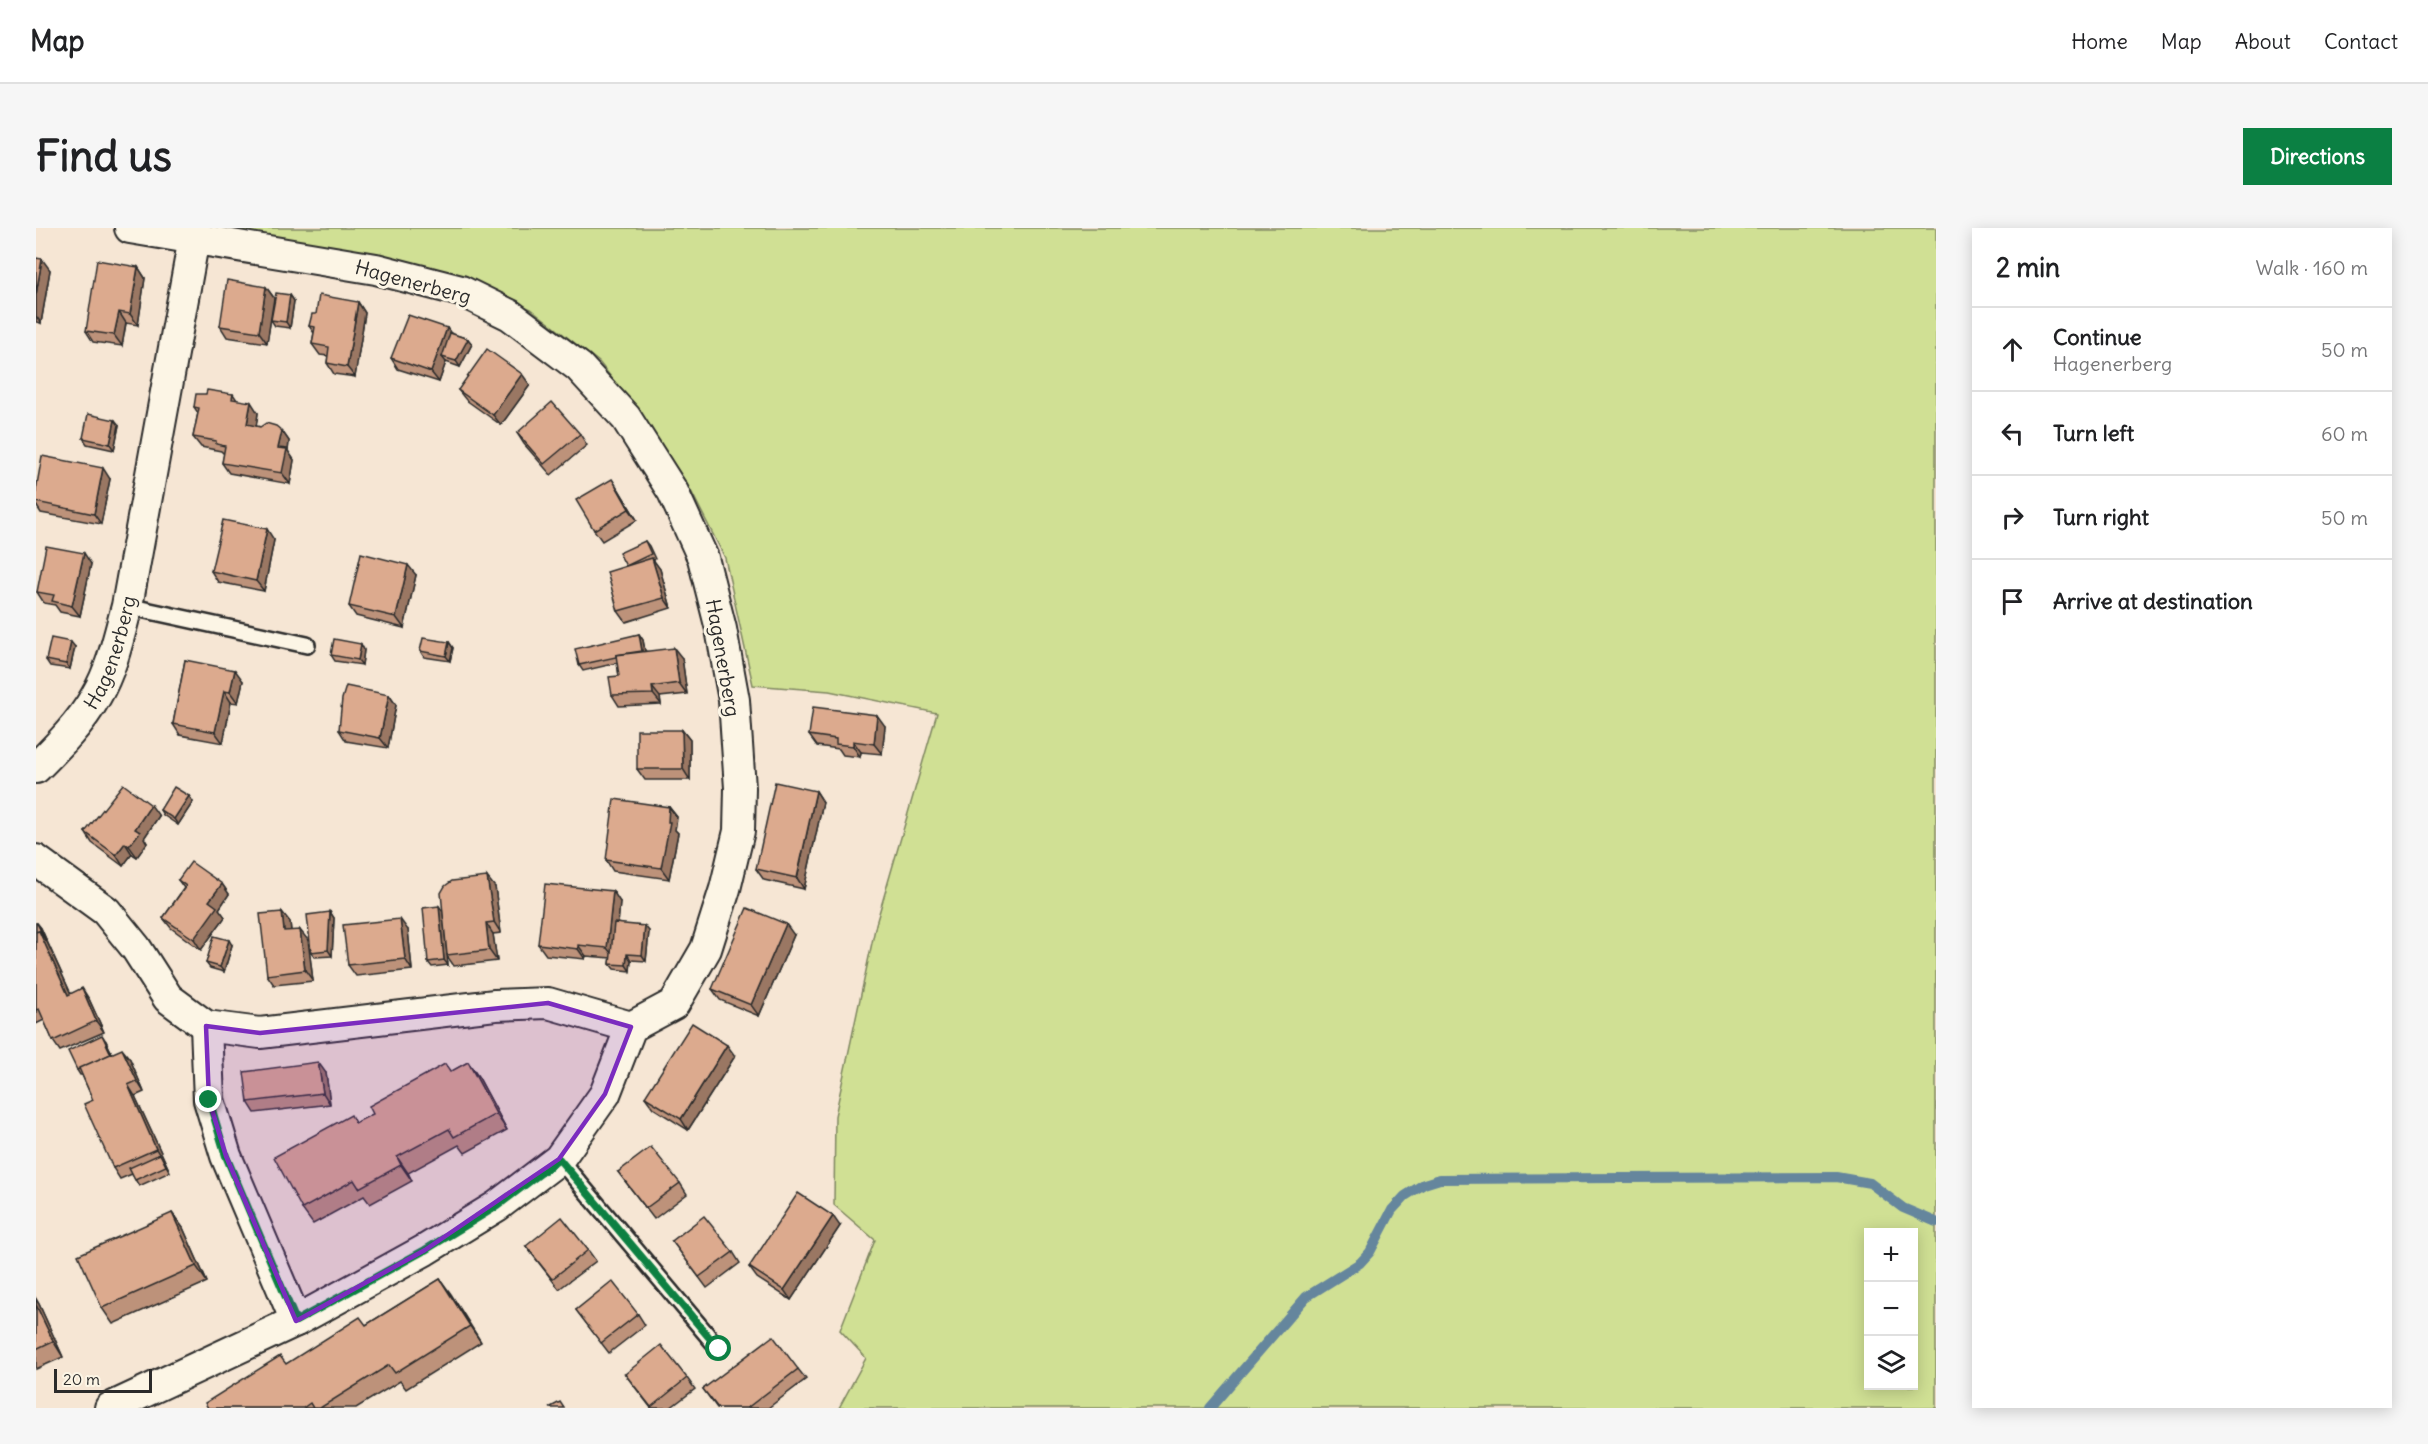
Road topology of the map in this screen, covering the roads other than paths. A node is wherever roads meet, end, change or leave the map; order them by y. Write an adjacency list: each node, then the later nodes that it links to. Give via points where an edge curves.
1 (130, 228): 2 (street)
2 (194, 238): 3 (street, Hagenerberg); 8 (street, Hagenerberg, via 376,269 461,291 510,315 579,367 618,409 673,492 703,558 721,629 734,700 739,831 706,949 674,1004)
3 (127, 606): 4 (lane); 5 (street, Hagenerberg, via 114,654 97,695 62,742)
4 (307, 645)
5 (36, 768)
6 (36, 860): 7 (street, via 106,911 168,998)
7 (206, 1026): 8 (street, via 260,1033 495,1005 548,1003); 10 (street, via 209,1100 226,1156)
8 (631, 1026): 9 (street, via 605,1094)
9 (559, 1159): 10 (street, via 497,1206); 11 (lane)
10 (296, 1321): 12 (street)
11 (719, 1349)
12 (110, 1408)

